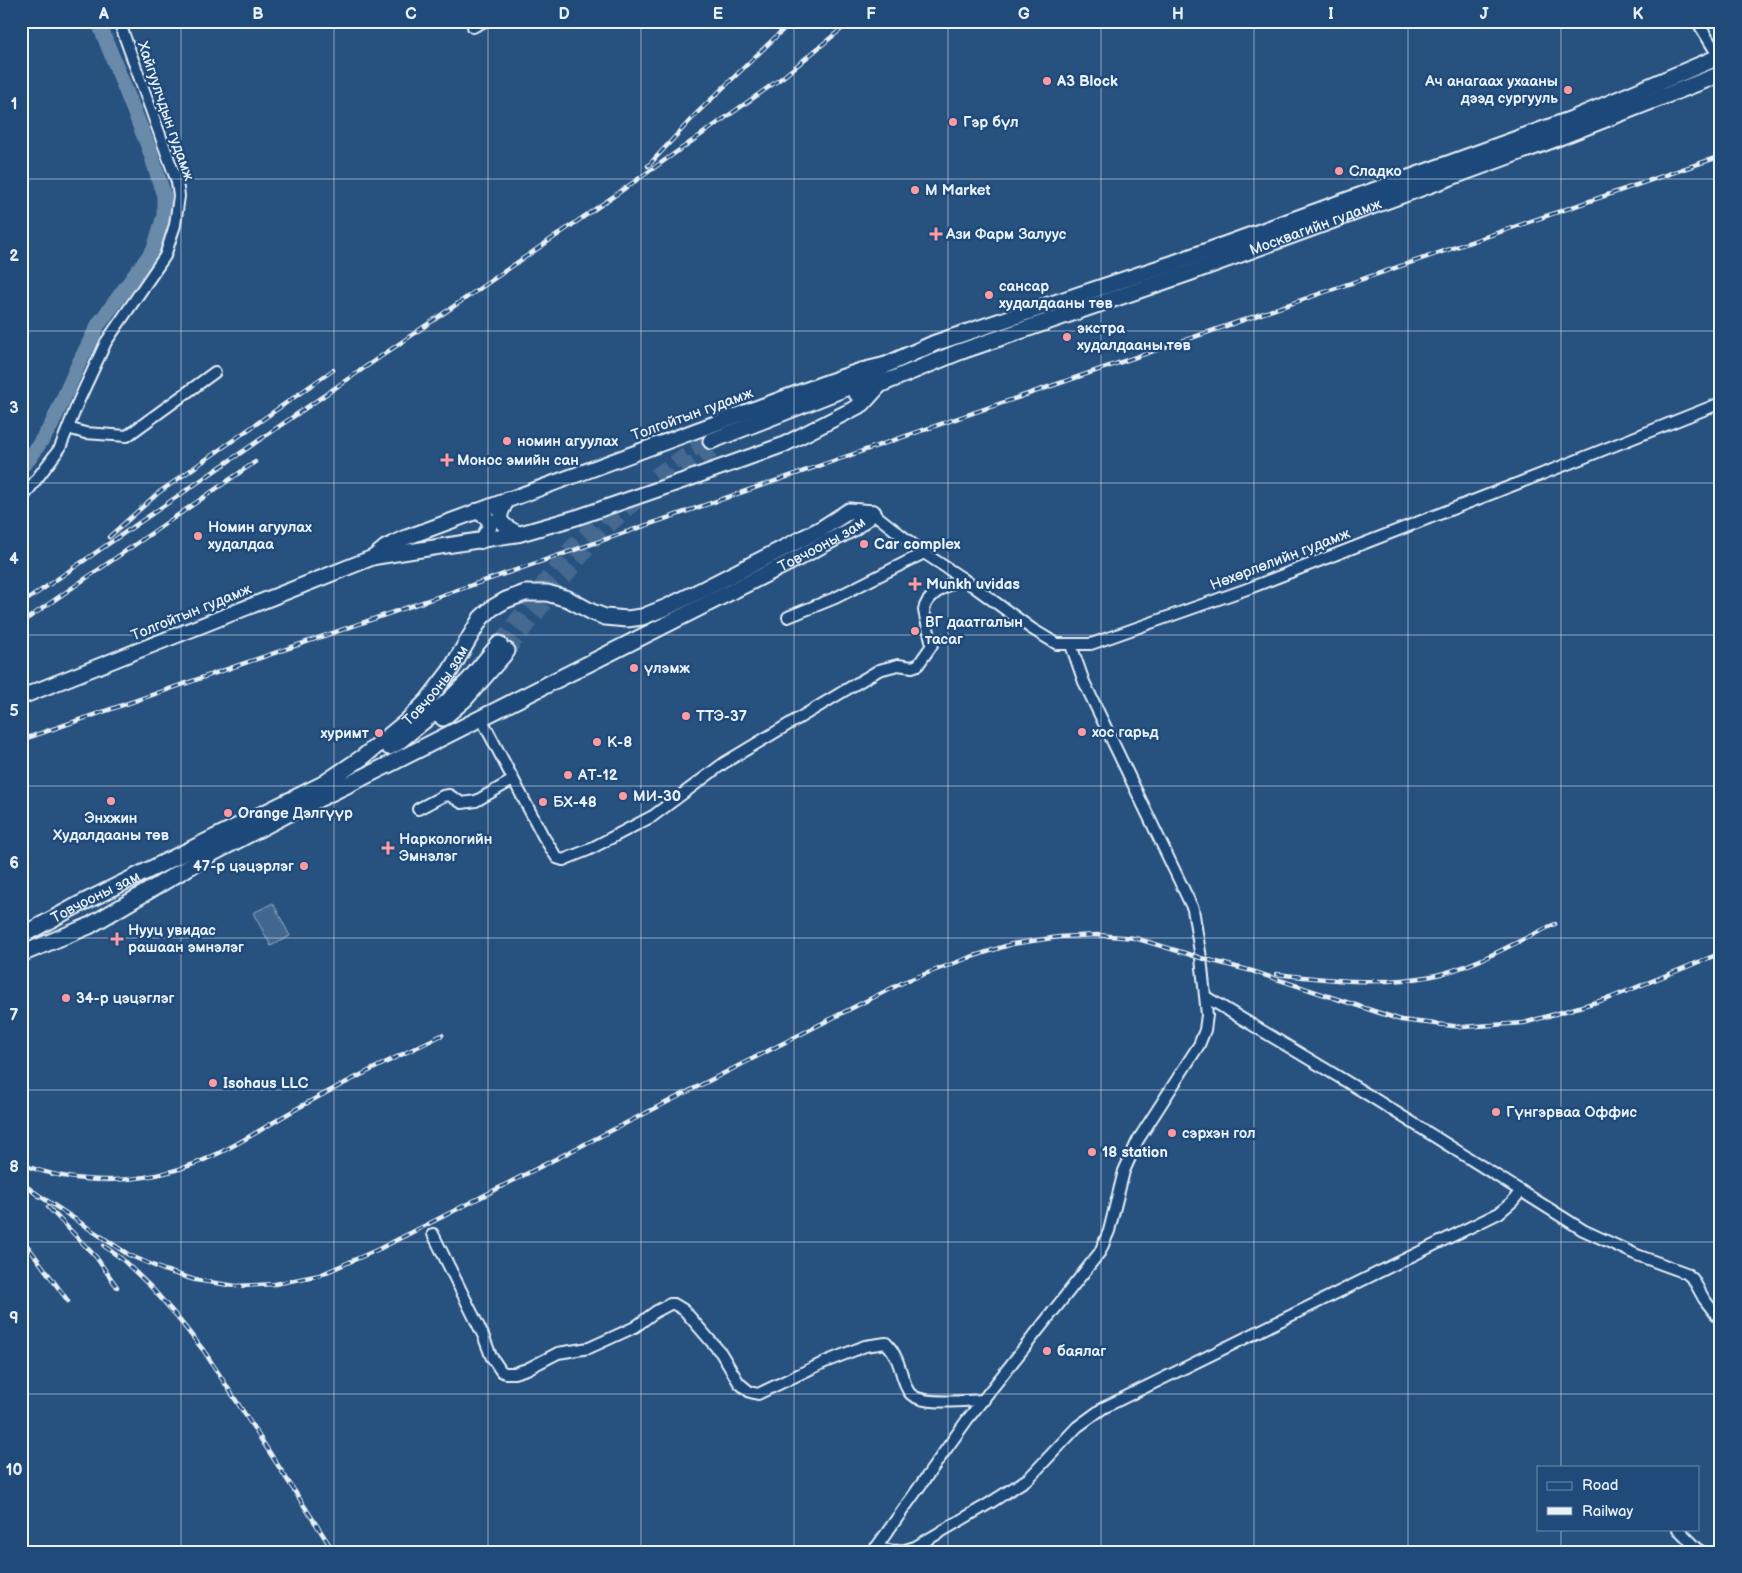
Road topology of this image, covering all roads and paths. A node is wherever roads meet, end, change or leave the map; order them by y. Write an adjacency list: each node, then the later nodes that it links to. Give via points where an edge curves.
1 (119, 21): 11 (street, Хайгуулчдын гудамж, via 177,182 177,216 164,256 106,342)
2 (484, 21): 4 (street)
3 (1697, 21): 5 (street)
4 (473, 27)
5 (1720, 56): 7 (highway, Москвагийн гудамж, via 1572,119 1174,263 935,343)
6 (1721, 74): 9 (highway, Москвагийн гудамж, via 1547,142 959,352)
7 (886, 365): 9 (highway, Москвагийн гудамж, via 864,381 715,444); 12 (main road, Толгойтын гудамж, via 822,384)
8 (215, 372): 11 (street, via 127,436 85,433)
9 (881, 384): 16 (main road, Толгойтын гудамж, via 863,404 783,445 578,517)
10 (1721, 402): 22 (street, Нөхөрлөлийн гудамж, via 1247,589 1090,644)
11 (68, 428): 13 (street, Хайгуулчдын гудамж, via 60,448)
12 (508, 499): 14 (main road, Толгойтын гудамж); 16 (main road, via 501,513 502,522)
13 (21, 500)
14 (476, 511): 17 (main road, via 488,517 490,522); 19 (main road, Толгойтын гудамж, via 393,544)
15 (873, 513): 18 (street, Нөхөрлөлийн гудамж); 24 (highway, Товчооны зам, via 830,541); 25 (highway, Товчооны зам, via 849,511 821,529 702,590 642,617 605,617 547,593 525,593 506,600 481,618 450,671 427,701)
16 (519, 534): 17 (main road, Толгойтын гудамж)
17 (481, 541): 19 (main road, Толгойтын гудамж)
18 (924, 552): 20 (street, Нөхөрлөлийн гудамж); 21 (street, via 835,598)
19 (374, 557): 23 (main road, Толгойтын гудамж)
20 (962, 578): 22 (street, Нөхөрлөлийн гудамж, via 1032,629 1057,644); 27 (street, via 928,599 924,611 932,645 918,665 898,665 879,670 724,763 653,816 588,850 563,860 557,858)
21 (788, 617)
22 (1071, 645): 31 (street, via 1084,682 1193,909)
23 (21, 697)
24 (481, 718): 26 (highway, Товчооны зам); 27 (street)
25 (371, 751): 26 (highway, via 397,743 447,702 503,647 465,699 401,750); 29 (highway, Товчооны зам, via 323,784)
26 (394, 762): 30 (highway, Товчооны зам, via 211,854 88,926)
27 (513, 780): 28 (street, via 476,801 462,803 449,795)
28 (418, 809)
29 (21, 936)
30 (21, 954)
31 (1206, 997): 32 (street, via 1362,1090); 35 (street, via 1207,1015 1200,1045 1138,1140 1124,1171 1109,1231 1100,1252)
32 (1521, 1192): 34 (street, via 1583,1230 1686,1273); 37 (street, via 1498,1213 1103,1408 1077,1427 1020,1484 926,1542 905,1550)
33 (433, 1234): 35 (street, via 491,1356 505,1373 527,1369 558,1353 590,1348 674,1304 684,1310 750,1392 758,1394 865,1346 886,1344 892,1349 907,1389 913,1396 937,1401)
34 (1721, 1321)
35 (984, 1400): 37 (street)
36 (1679, 1530): 38 (street)
37 (874, 1550)
38 (1701, 1552)

